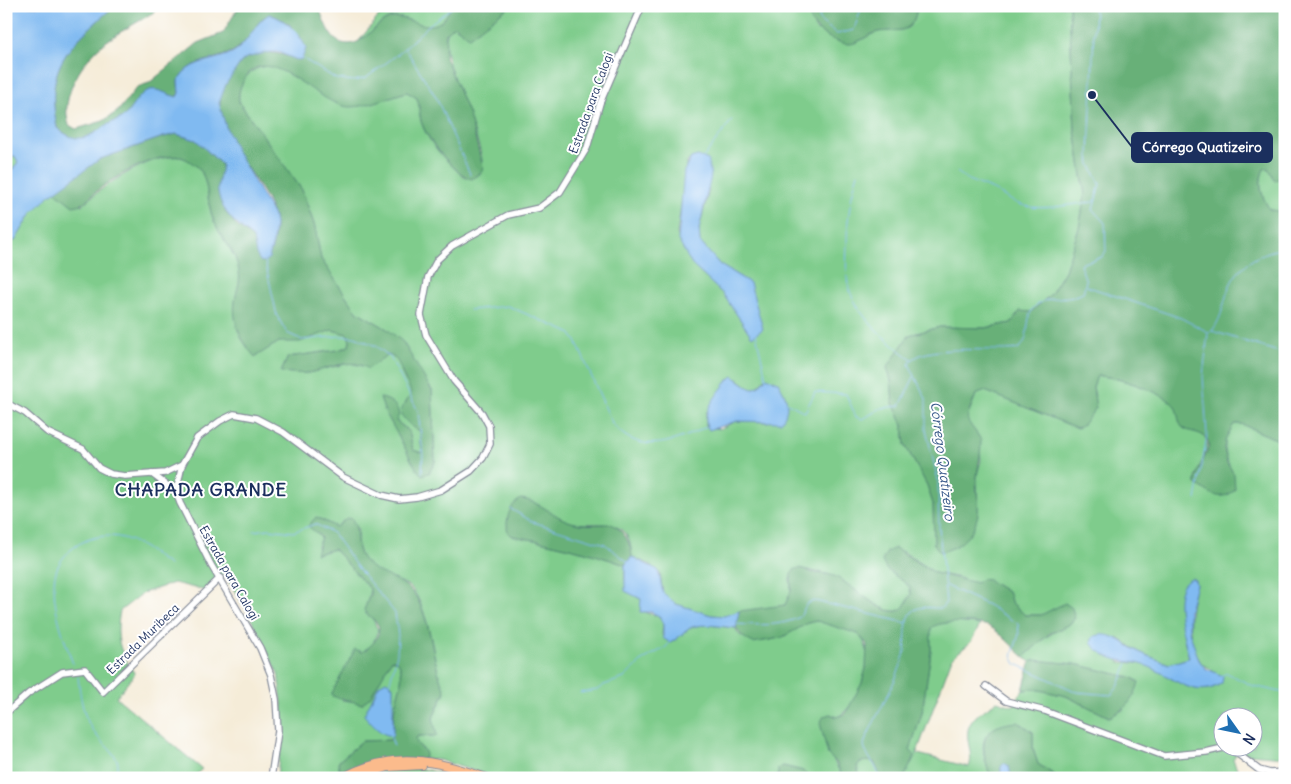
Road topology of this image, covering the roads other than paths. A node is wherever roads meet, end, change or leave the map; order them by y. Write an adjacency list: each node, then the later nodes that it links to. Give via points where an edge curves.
1 (642, 6): 3 (street, Estrada para Calogi, via 600,103 587,148 560,192 539,208 508,215 452,246 437,260 428,277 421,315 426,335 454,381 489,426 490,444 484,458 471,471 441,490 417,497 399,499 380,495 343,477 283,432 256,418 234,414 197,438)
2 (6, 403): 4 (street, via 25,413 46,432 83,449 105,472 125,476)
3 (182, 465): 4 (street, via 165,473); 5 (street, Estrada para Calogi)
4 (152, 474): 5 (street)
5 (176, 492): 6 (street, Estrada para Calogi)
6 (220, 578): 8 (street, Estrada Muribeca, via 103,692 85,669 62,672 29,693); 10 (street, Estrada para Calogi, via 260,648 271,675 278,731)
7 (986, 686): 9 (street, via 1006,702 1044,711 1164,756 1223,748 1259,770)
8 (6, 714)
9 (1285, 772)
10 (271, 778)
11 (342, 778): 14 (highway, via 368,765 393,759 443,764)
12 (354, 778): 13 (highway, via 378,768 417,764)
13 (473, 778)
14 (486, 778)

